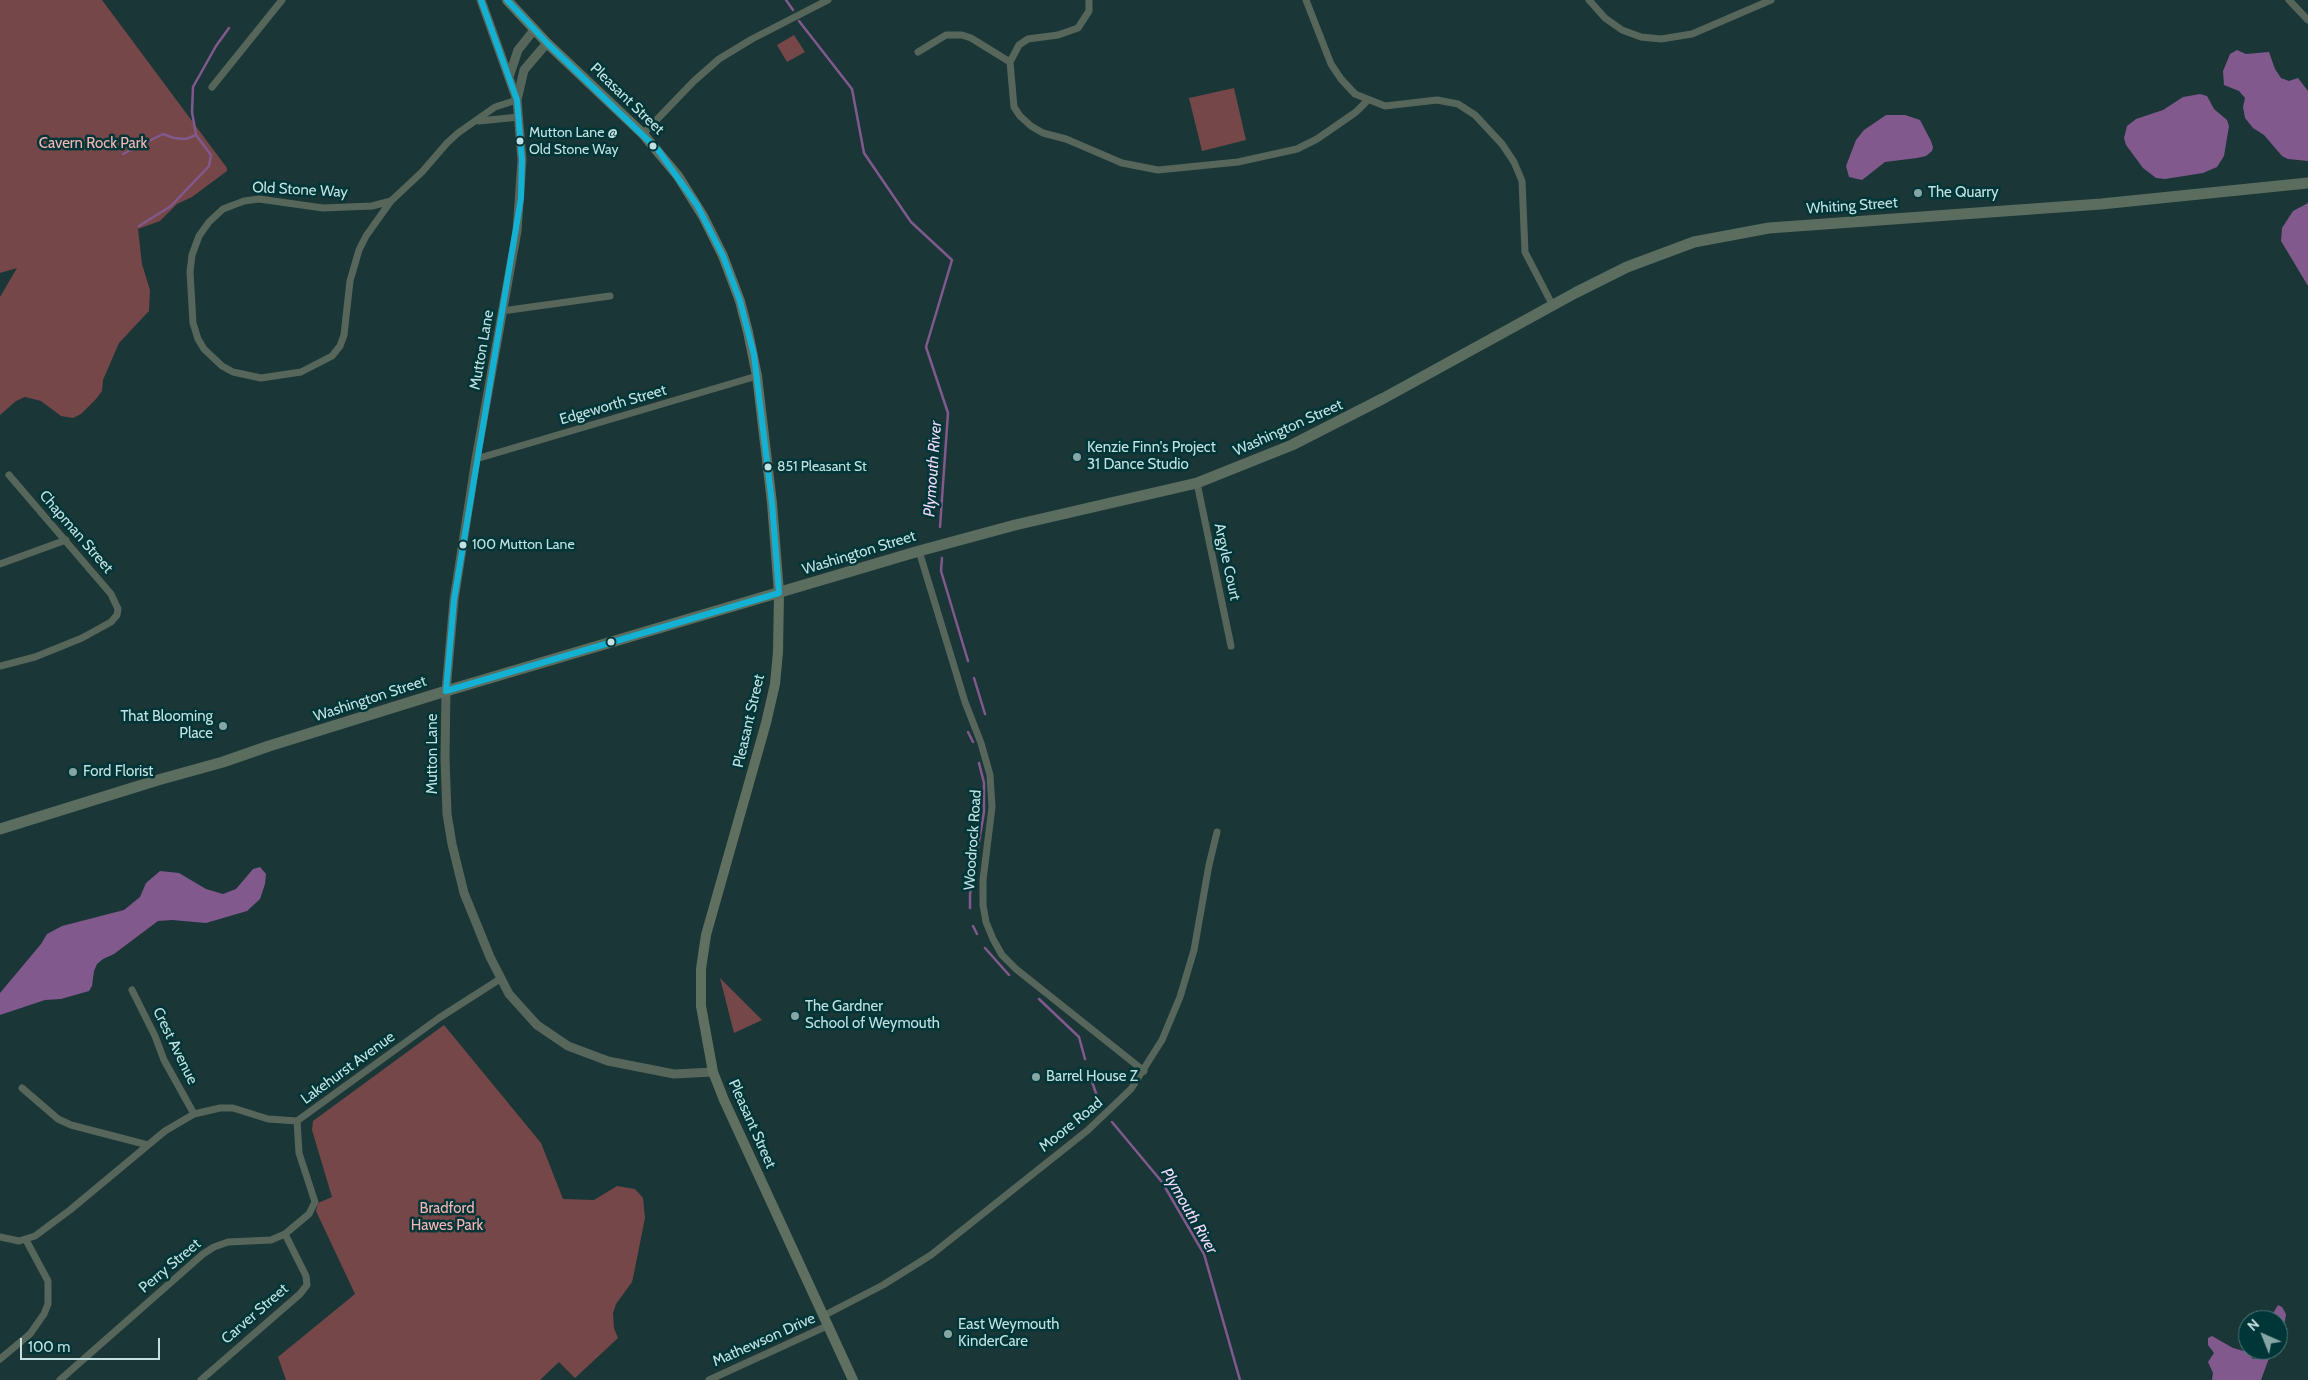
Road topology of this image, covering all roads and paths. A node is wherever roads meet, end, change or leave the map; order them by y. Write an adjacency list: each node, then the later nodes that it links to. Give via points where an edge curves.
1 (282, 0): 16 (street)
2 (481, 0): 15 (street, Mutton Lane)
3 (507, 0): 11 (main road, Pleasant Street)
4 (1089, 0): 14 (street, via 1089,11 1078,28 1058,35 1028,39 1019,45)
5 (1306, 0): 18 (street, via 1336,73 1350,90)
6 (1589, 0): 7 (street, via 1605,18 1622,30 1661,39 1692,34)
7 (1771, 0)
8 (2289, 0): 10 (street)
9 (824, 1): 21 (street, via 719,59)
10 (2308, 20)
11 (534, 30): 12 (main road, Pleasant Street); 15 (street, via 518,50)
12 (547, 42): 17 (street, Mutton Lane, via 524,70); 21 (main road, Pleasant Street)
13 (918, 52): 14 (street, via 946,35 962,35)
14 (1010, 62): 18 (street, via 1014,107 1031,126 1122,163 1158,170 1238,162 1297,149 1317,139)
15 (509, 77): 17 (street, Mutton Lane)
16 (212, 87)
17 (518, 100): 19 (street, Mutton Lane); 20 (street, Old Stone Way, via 496,107)
18 (1368, 100): 26 (street, via 1392,106 1428,101 1451,102 1467,108 1490,130 1520,175 1524,190 1525,252)
19 (519, 117): 20 (street, Old Stone Way); 27 (street, Mutton Lane, via 521,198)
20 (476, 122): 23 (street, Old Stone Way, via 447,142 422,172)
21 (644, 134): 28 (main road, Pleasant Street, via 682,182 723,256 740,302)
22 (2308, 183): 24 (main road, Whiting Street, via 2101,204 1849,221 1742,232 1694,242)
23 (390, 201): 23 (street, Old Stone Way, via 359,250 350,281 344,335 332,356 301,372 261,378 222,366 204,349 193,323 191,264 199,236 223,209 259,199 323,208 372,206)
24 (1614, 273): 26 (main road, Washington Street)
25 (610, 296): 27 (street)
26 (1552, 304): 31 (main road, Washington Street, via 1325,429)
27 (502, 311): 29 (street, Mutton Lane)
28 (757, 376): 29 (street, Edgeworth Street); 35 (main road, Pleasant Street)
29 (476, 459): 38 (street, Mutton Lane, via 454,600)
30 (9, 475): 32 (street, Chapman Street)
31 (1197, 483): 33 (main road, Washington Street, via 1032,520); 36 (street, Argyle Court)
32 (66, 540): 34 (street); 37 (street, Chapman Street, via 111,594 118,609 114,619 97,631 35,657)
33 (919, 550): 35 (main road, Washington Street); 43 (street, Woodrock Road, via 990,774 992,807 983,905 993,939 1002,955 1016,969)
34 (0, 564)
35 (779, 592): 38 (main road, Washington Street); 44 (main road, Pleasant Street, via 778,652 772,700 711,913 701,969 702,1006)
36 (1230, 646)
37 (0, 666)
38 (446, 691): 39 (main road, Washington Street); 41 (street, Mutton Lane, via 445,767 452,844 464,893)
39 (0, 829)
40 (1217, 832): 43 (street, Moore Road, via 1186,978 1162,1040)
41 (500, 979): 44 (street, Mutton Lane, via 537,1025 586,1054 674,1074); 47 (street, Lakehurst Avenue, via 439,1018)
42 (132, 990): 46 (street, Crest Avenue, via 164,1060)
43 (1144, 1071): 52 (street, Moore Road, via 1107,1114 931,1256)
44 (713, 1072): 52 (main road, Pleasant Street)
45 (22, 1088): 48 (street, via 58,1119)
46 (194, 1114): 47 (street, Lakehurst Avenue, via 232,1108 268,1119); 48 (street, Lakehurst Avenue, via 177,1122)
47 (297, 1121): 49 (street, Perry Street, via 299,1153 315,1202 309,1214)
48 (148, 1145): 51 (street, Lakehurst Avenue, via 47,1228)
49 (284, 1234): 55 (street, Perry Street, via 271,1240 228,1242 203,1254); 56 (street, Carver Street, via 306,1276 307,1285)
50 (0, 1237): 51 (street)
51 (26, 1240): 54 (street, via 48,1281 48,1304 30,1334)
52 (825, 1315): 53 (main road, Pleasant Street)
53 (829, 1326): 57 (street, Mathewson Drive); 58 (main road, Pleasant Street)
54 (0, 1359)
55 (60, 1380)
56 (200, 1380)
57 (709, 1380)
58 (853, 1380)

